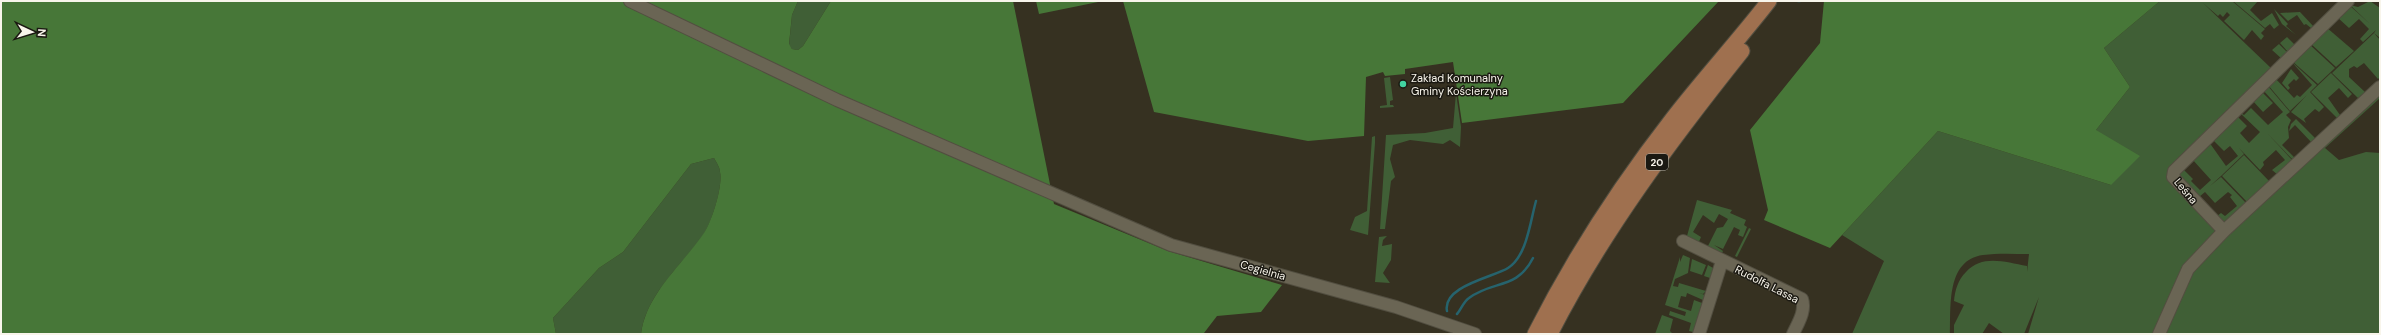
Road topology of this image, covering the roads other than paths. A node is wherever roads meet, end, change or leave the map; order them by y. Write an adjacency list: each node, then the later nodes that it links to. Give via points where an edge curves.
1 (630, 1): 9 (street, Cegielnia, via 837,100 1171,244 1396,307)
2 (1769, 1): 10 (main road, 20, via 1674,116 1622,186 1582,247)
3 (1780, 1): 11 (main road, 20, via 1647,176 1587,267)
4 (2348, 1): 6 (street, Leśna, via 2174,171 2173,177)
5 (2380, 87): 6 (street)
6 (2224, 231): 14 (street, via 2188,269)
7 (1682, 241): 8 (street, Rudolfa Lassa)
8 (1722, 261): 12 (street, Rudolfa Lassa); 13 (street, Rudolfa Lassa, via 1802,299 1803,313)
9 (1475, 334)
10 (1535, 334)
11 (1550, 334)
12 (1699, 334)
13 (1793, 334)
14 (2159, 334)

